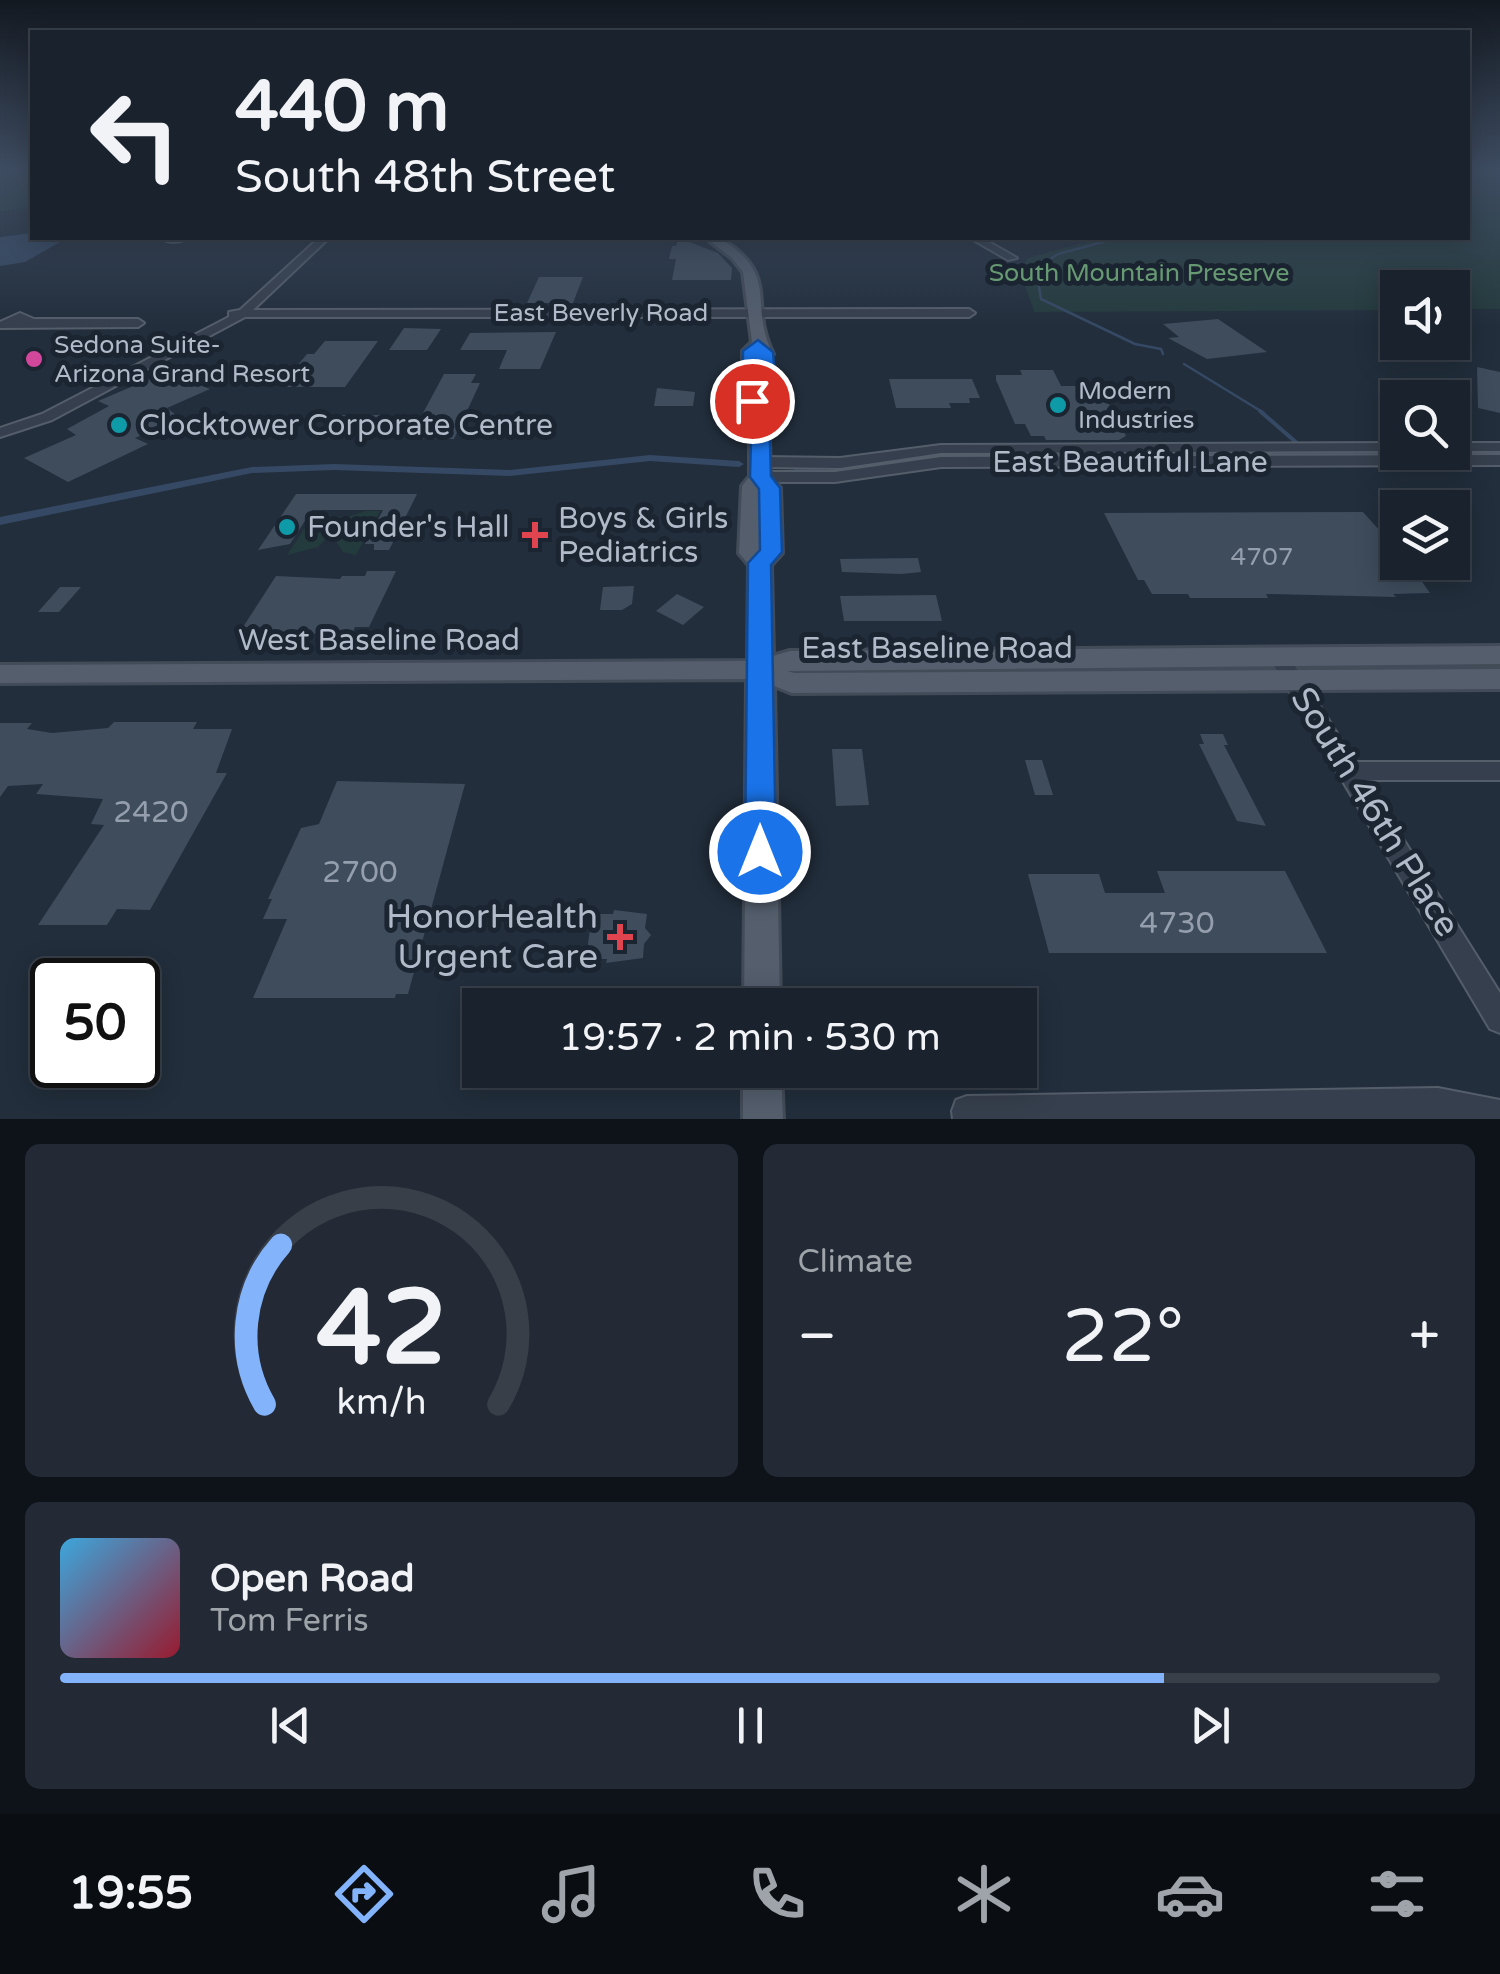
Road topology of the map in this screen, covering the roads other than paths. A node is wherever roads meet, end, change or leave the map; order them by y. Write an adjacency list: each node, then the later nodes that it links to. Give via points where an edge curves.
1 (319, 240): 7 (street)
2 (716, 240): 5 (main road, via 748,266)
3 (979, 240): 4 (street)
4 (1012, 258)
5 (758, 313): 6 (street, East Beverly Road); 7 (street, East Beverly Road); 11 (main road, via 768,400 760,408)
6 (969, 313)
7 (238, 314): 10 (street, via 47,417)
8 (2, 322): 9 (street, via 24,317)
9 (138, 323)
10 (0, 430)
11 (760, 432): 16 (street, via 784,456); 17 (main road)
12 (1380, 447): 16 (street, East Beautiful Lane, via 941,449)
13 (1470, 447): 14 (street)
14 (1500, 447)
15 (1500, 460): 17 (street, East Beautiful Lane, via 942,462 836,478)
16 (806, 464): 17 (street, East Beautiful Lane)
17 (760, 470): 20 (main road, via 770,488 771,552 760,563)
18 (1500, 656): 19 (main road, East Baseline Road)
19 (1286, 668): 20 (main road, East Baseline Road, via 792,683); 22 (main road, East Baseline Road); 23 (street, South 46th Place)
20 (759, 670): 21 (main road, West Baseline Road); 25 (main road)
21 (0, 674)
22 (1500, 679)
23 (1348, 770): 24 (street); 26 (street, South 46th Place)
24 (1500, 771)
25 (762, 988)
26 (1500, 1018)
27 (762, 1088): 30 (main road)
28 (1500, 1114): 29 (street, via 1438,1103)
29 (968, 1115)
30 (763, 1119)

